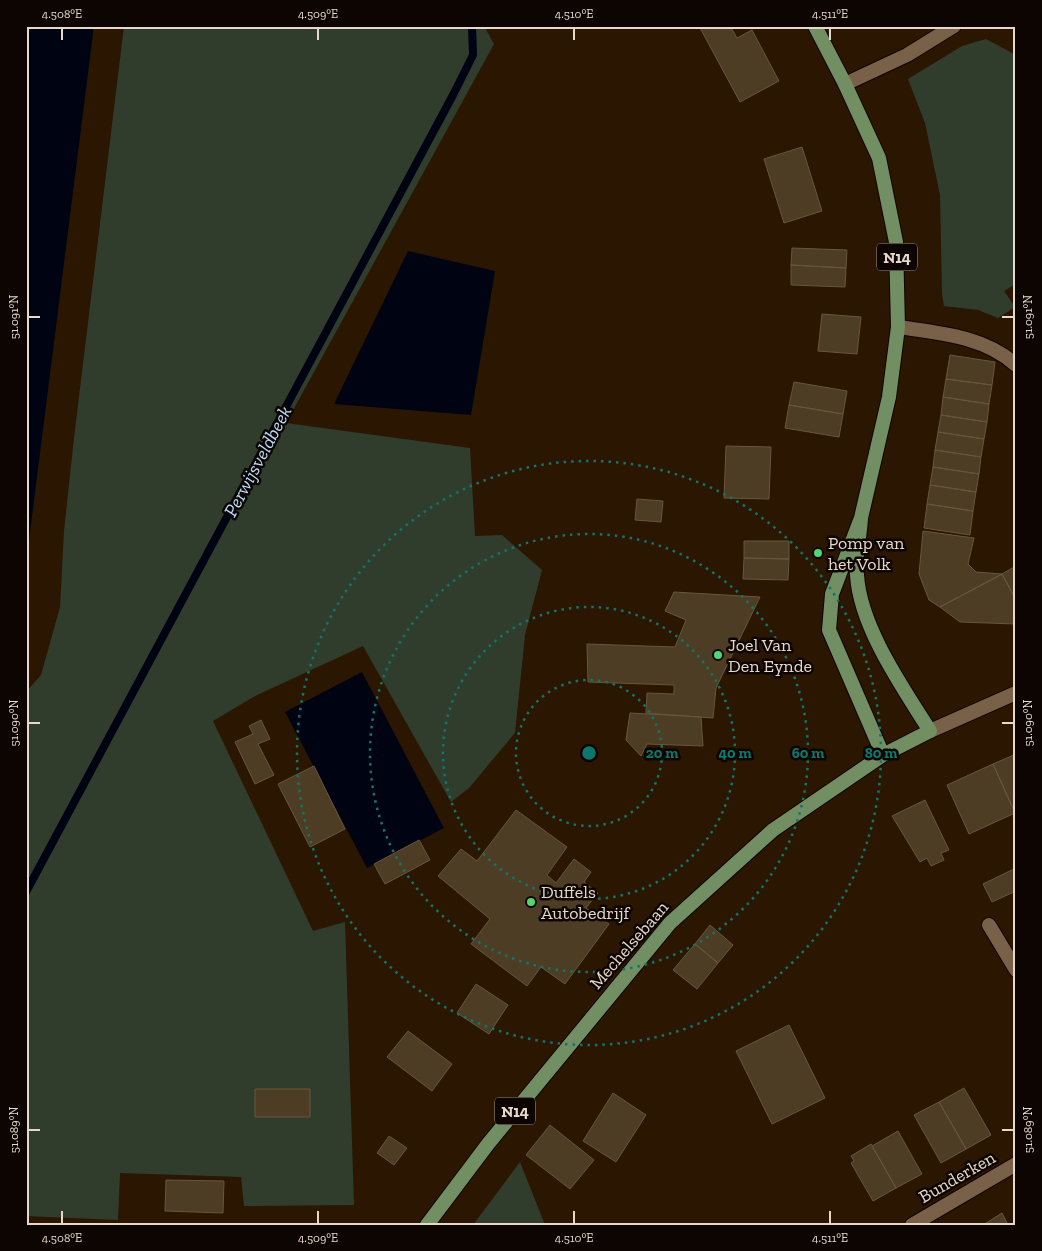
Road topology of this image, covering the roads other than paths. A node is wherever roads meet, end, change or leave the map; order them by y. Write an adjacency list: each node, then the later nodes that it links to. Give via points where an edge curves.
1 (815, 26): 3 (main road, N14)
2 (949, 28): 3 (street, via 907,55)
3 (845, 84): 4 (main road, N14, via 879,158 896,242)
4 (898, 327): 5 (street, via 957,336 1003,354); 6 (main road, N14, via 889,397)
5 (1016, 365)
6 (861, 518): 8 (main road, N14, via 856,574 861,601 871,629); 9 (main road, N14, via 832,594 829,630)
7 (1016, 693): 8 (street)
8 (930, 732): 9 (main road, Mechelsebaan / N14)
9 (883, 756): 14 (main road, Mechelsebaan / N14, via 773,830 670,923 488,1144)
10 (989, 925): 11 (street)
11 (1016, 970)
12 (1016, 1164): 13 (street, Bunderken)
13 (914, 1224)
14 (427, 1225)

